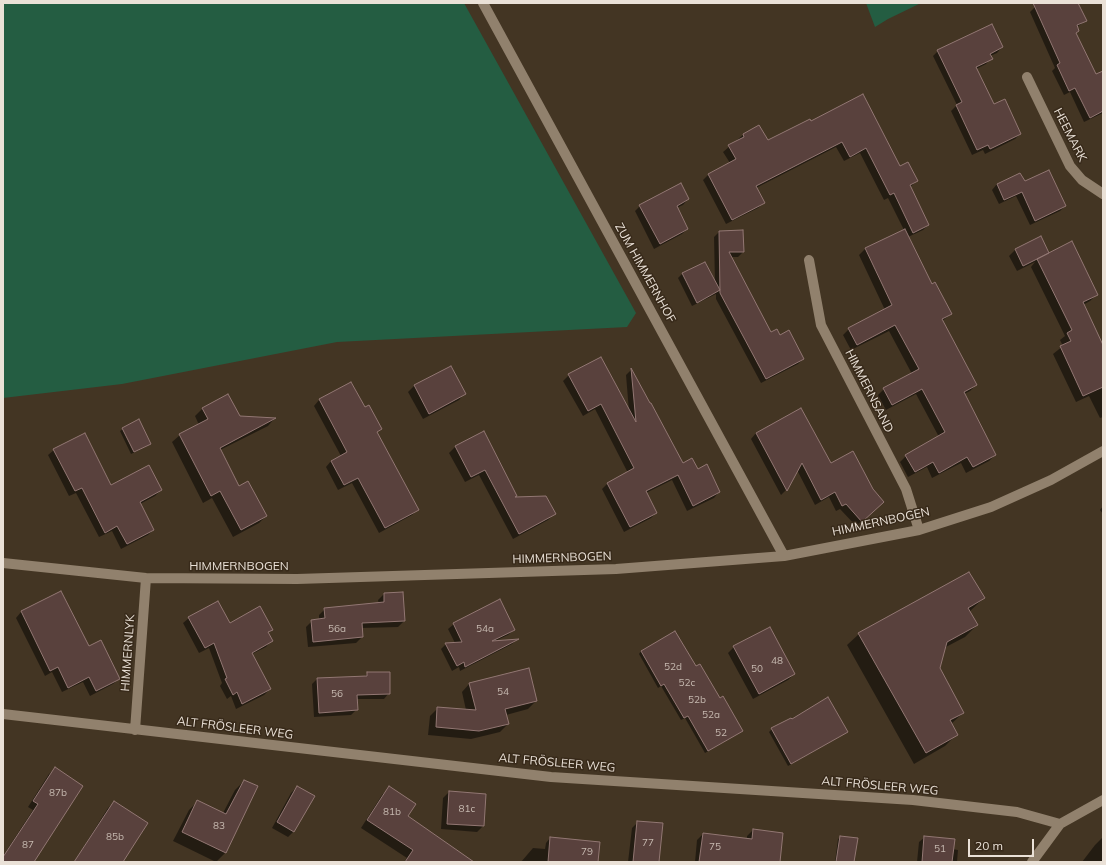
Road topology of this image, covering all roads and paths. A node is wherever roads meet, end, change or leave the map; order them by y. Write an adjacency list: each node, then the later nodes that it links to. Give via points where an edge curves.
1 (483, 3): 7 (street, ZUM HIMMERNHOF)
2 (1027, 77): 3 (street, HEEMARK, via 1070,166 1082,180)
3 (1103, 194)
4 (809, 260): 6 (street, HIMMERNSAND, via 820,325 906,489)
5 (1103, 451): 6 (street, HIMMERNBOGEN, via 1051,480 991,508)
6 (919, 530): 7 (street, HIMMERNBOGEN)
7 (784, 556): 9 (street, HIMMERNBOGEN, via 616,569 297,579)
8 (3, 563): 9 (street, HIMMERNBOGEN)
9 (146, 578): 11 (street, HIMMERNLYK)
10 (3, 714): 11 (street, ALT FRÖSLEER WEG)
11 (135, 730): 13 (street, ALT FRÖSLEER WEG, via 551,778 913,800 1017,812)
12 (1103, 800): 13 (street)
13 (1060, 824): 14 (street)
14 (1032, 862)

